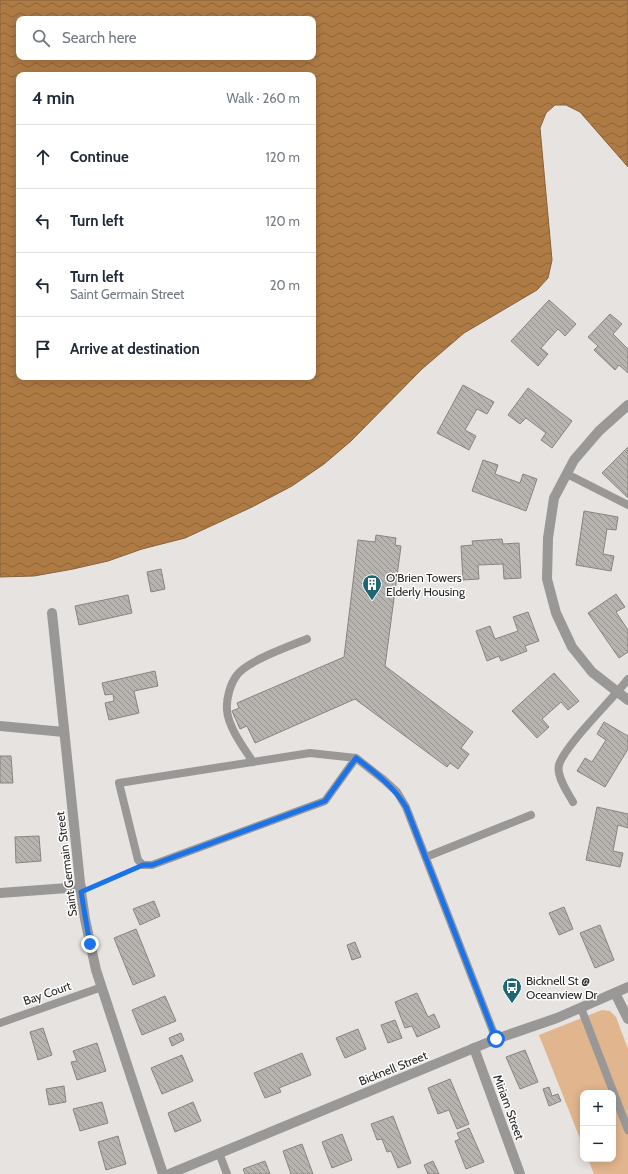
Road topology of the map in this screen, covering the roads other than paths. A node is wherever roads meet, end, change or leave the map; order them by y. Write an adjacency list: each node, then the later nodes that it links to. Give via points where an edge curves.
1 (628, 405): 2 (street, via 599,431 574,460)
2 (567, 474): 3 (lane); 7 (street, via 554,498 548,538 547,579 556,613 572,647 592,672)
3 (628, 505)
4 (52, 613): 10 (street, Saint Germain Street)
5 (307, 639): 12 (lane, via 261,658 237,675 229,694 227,711 235,734)
6 (628, 679): 7 (lane)
7 (617, 693): 8 (street); 13 (lane, via 566,751 558,766)
8 (628, 700)
9 (0, 726): 10 (street)
10 (64, 732): 16 (street, Saint Germain Street)
11 (356, 758): 12 (lane, via 310,753); 12 (lane, via 325,801 152,865 143,865 138,860 119,783); 15 (lane, via 397,792 406,807)
12 (253, 762)
13 (573, 802)
14 (531, 815): 15 (lane)
15 (426, 857): 24 (lane)
16 (81, 889): 17 (street); 18 (street, Saint Germain Street, via 90,944)
17 (0, 893)
18 (102, 987): 23 (lane, Bay Court); 28 (street, Saint Germain Street)
19 (628, 987): 20 (street, Bicknell Street)
20 (615, 993): 21 (street, Bicknell Street); 22 (street)
21 (581, 1008): 24 (street, Bicknell Street); 26 (lane)
22 (628, 1020)
23 (0, 1023)
24 (496, 1039): 25 (street, Bicknell Street)
25 (474, 1048): 27 (street, Bicknell Street); 31 (street, Miriam Street)
26 (628, 1130)
27 (219, 1153): 29 (street, Bicknell Street); 30 (lane)
28 (163, 1174)
29 (169, 1174)
30 (227, 1174)
31 (520, 1174)

